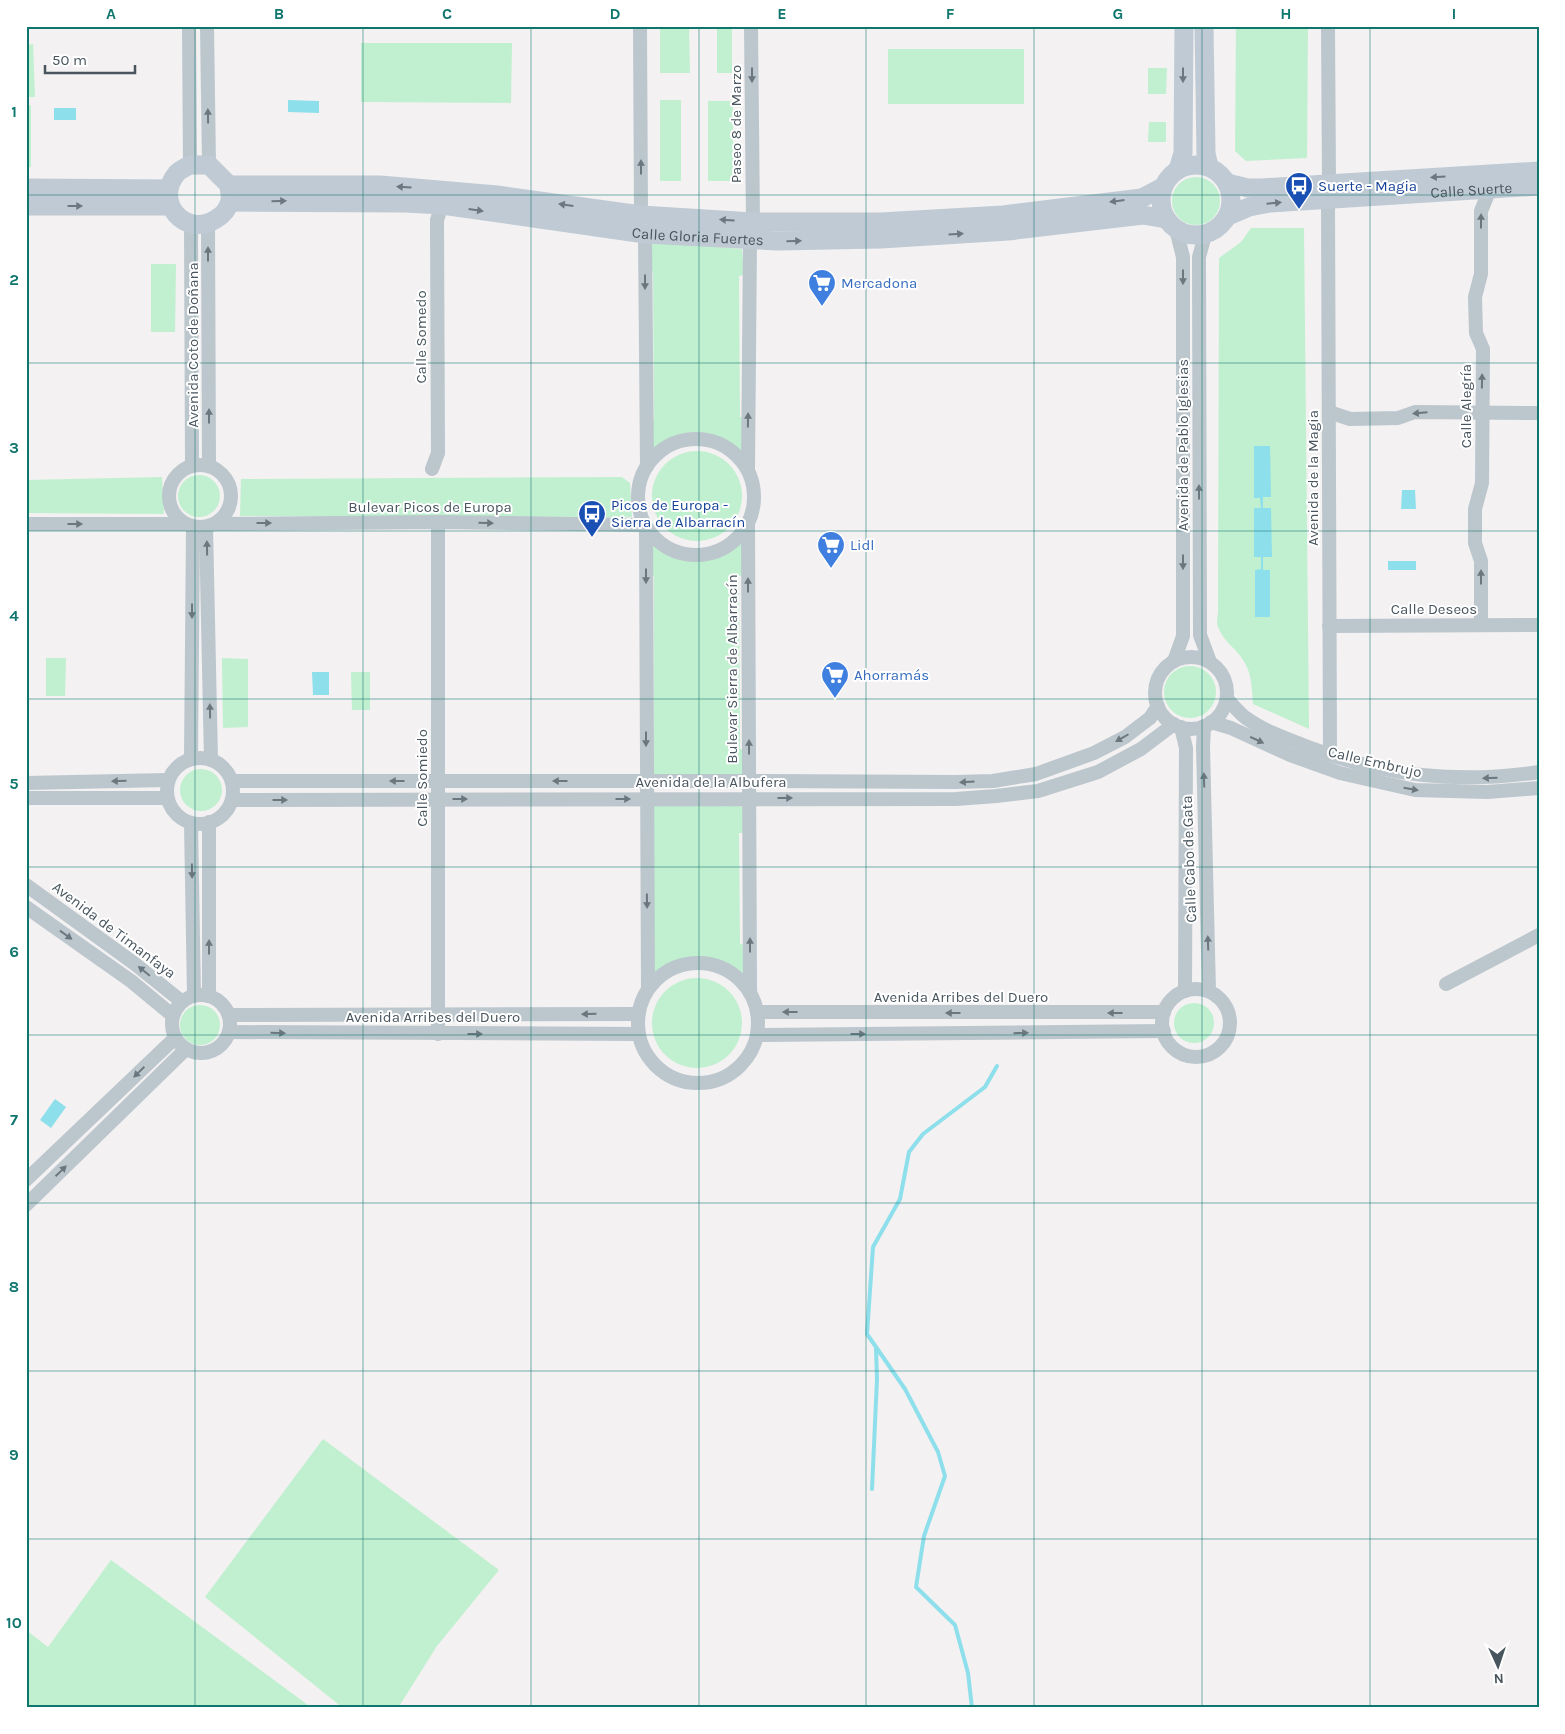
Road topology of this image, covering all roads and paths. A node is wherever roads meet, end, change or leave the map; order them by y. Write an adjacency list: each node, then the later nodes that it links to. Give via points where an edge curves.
1 (189, 26): 8 (street)
2 (207, 26): 8 (street, one-way to 2)
3 (640, 26): 22 (street, one-way to 3)
4 (751, 26): 24 (street, Paseo 8 de Marzo, one-way to 24)
5 (1184, 26): 10 (main road, one-way to 10, via 1183,153)
6 (1204, 26): 9 (main road, via 1206,153)
7 (1328, 26): 17 (street, Avenida de la Magia)
8 (199, 165): 18 (main road); 19 (main road, via 177,172)
9 (1209, 167): 10 (main road, via 1194,165); 12 (main road)
10 (1178, 170): 14 (main road)
11 (1539, 171): 17 (main road, Calle Suerte, one-way to 17)
12 (1227, 183): 17 (main road, Calle Suerte, via 1248,188); 23 (main road, via 1231,200)
13 (1539, 186): 16 (main road, Calle Suerte)
14 (1163, 187): 24 (main road, Calle Gloria Fuertes, one-way to 24, via 1142,198 1003,215 881,222); 26 (main road, via 1161,204)
15 (26, 188): 19 (main road)
16 (1490, 189): 17 (main road, Calle Suerte); 31 (street, Calle Alegría, one-way to 16, via 1483,349 1476,333 1475,297 1481,274 1481,211)
17 (1328, 192): 23 (main road, Calle Suerte, one-way to 17, via 1249,208); 30 (street, Avenida de la Magia)
18 (230, 193): 21 (main road, Calle Gloria Fuertes, one-way to 21, via 292,201); 22 (main road, Calle Gloria Fuertes, one-way to 18, via 497,195 399,187); 25 (main road, via 223,215)
19 (170, 198): 20 (main road, one-way to 19); 25 (main road, via 177,216)
20 (26, 206)
21 (436, 210): 27 (main road, Calle Gloria Fuertes, one-way to 27); 36 (street, Calle Somedo)
22 (641, 215): 24 (main road, Calle Gloria Fuertes, one-way to 22)
23 (1228, 216): 28 (main road, via 1217,228)
24 (753, 222)
25 (200, 224): 33 (street, Avenida Coto de Doñana); 34 (street, Avenida Coto de Doñana, one-way to 25)
26 (1171, 224): 28 (main road, via 1193,236); 29 (main road, Calle Gloria Fuertes, one-way to 26, via 901,238 1008,231 1143,215); 46 (street, Avenida de Pablo Iglesias, one-way to 46, via 1183,257 1183,636)
27 (645, 234): 29 (main road, Calle Gloria Fuertes); 35 (street, one-way to 35)
28 (1205, 234): 47 (street, Avenida de Pablo Iglesias, one-way to 28, via 1200,635 1199,257)
29 (750, 240): 37 (street, one-way to 29)
30 (1329, 412): 31 (street, one-way to 30, via 1415,412 1398,418 1359,419); 45 (street, Avenida de la Magia)
31 (1482, 412): 32 (street); 43 (street, Calle Alegría, one-way to 31, via 1481,561 1475,543 1475,509 1482,483)
32 (1539, 413)
33 (192, 465): 34 (street); 40 (street, via 181,470 169,486 171,509)
34 (209, 465): 40 (street, via 219,470 229,482 232,496 228,512)
35 (647, 466): 37 (street, via 658,453 673,444 697,439 723,445); 42 (street, via 640,479 638,497)
36 (438, 469)
37 (748, 469): 41 (street, via 755,495)
38 (438, 522): 40 (street, Bulevar Picos de Europa, one-way to 38); 42 (street, Bulevar Picos de Europa, one-way to 42); 58 (street, Calle Somiedo)
39 (26, 524): 40 (street, Bulevar Picos de Europa, one-way to 40)
40 (200, 525): 53 (street, one-way to 53); 54 (street, one-way to 40)
41 (748, 525): 42 (street, via 723,549 706,555 672,551 657,541); 59 (street, Bulevar Sierra de Albarracín, one-way to 41)
42 (645, 526): 60 (street, one-way to 60)
43 (1481, 625): 44 (street, Calle Deseos); 45 (street, Calle Deseos)
44 (1539, 625)
45 (1329, 626): 52 (street, Avenida de la Magia)
46 (1174, 661): 47 (street, via 1198,657); 49 (street, via 1159,676 1155,696)
47 (1210, 662): 48 (street, via 1224,678)
48 (1227, 699): 50 (street, via 1218,716); 52 (street, Calle Embrujo, via 1245,717 1281,736)
49 (1158, 706): 51 (street, via 1164,717); 59 (street, Avenida de la Albufera, one-way to 59, via 1150,718 1125,737 1094,753 1036,774 956,782)
50 (1208, 724): 51 (street, via 1193,729); 62 (street, Calle Embrujo, one-way to 62, via 1231,728 1340,773 1415,790 1487,792); 77 (street, Calle Cabo de Gata, one-way to 50, via 1203,747)
51 (1178, 726): 65 (street, Avenida de la Albufera, one-way to 51, via 956,798 1038,791 1098,772); 76 (street, Calle Cabo de Gata, via 1186,748)
52 (1330, 755): 55 (street, Calle Embrujo, one-way to 52, via 1486,778 1415,776)
53 (191, 759): 54 (street); 56 (street, via 181,763)
54 (211, 760): 57 (street, via 220,764)
55 (1539, 772)
56 (168, 780): 61 (street, one-way to 61); 64 (street)
57 (232, 781): 58 (street, Avenida de la Albufera, one-way to 57); 68 (street)
58 (438, 781): 60 (street, Avenida de la Albufera, one-way to 58); 66 (street, Calle Somiedo)
59 (749, 781): 60 (street, Avenida de la Albufera); 65 (street, Bulevar Sierra de Albarracín)
60 (646, 782): 67 (street)
61 (26, 783)
62 (1539, 788)
63 (26, 798): 64 (street)
64 (168, 798): 69 (street, via 176,814)
65 (750, 798): 67 (street, Avenida de la Albufera); 78 (street, Bulevar Sierra de Albarracín, one-way to 65)
66 (438, 799): 67 (street, Avenida de la Albufera, one-way to 67); 68 (street, Avenida de la Albufera, one-way to 66); 87 (street, Calle Somiedo)
67 (647, 799): 75 (street, one-way to 75)
68 (232, 800): 70 (street, via 223,814)
69 (191, 822): 70 (street); 79 (street, one-way to 79)
70 (209, 822): 80 (street, one-way to 70)
71 (26, 886): 81 (street, Avenida de Timanfaya, one-way to 71)
72 (26, 907): 85 (street, Avenida de Timanfaya, one-way to 85, via 131,981)
73 (1539, 934): 74 (street)
74 (1446, 984)
75 (648, 988): 78 (street, via 662,974 681,965 701,963 720,967 738,978); 84 (street)
76 (1186, 991): 77 (street); 83 (street, via 1176,996)
77 (1209, 991): 88 (street, via 1219,998 1230,1017 1228,1034 1218,1048 1209,1054 1186,1055 1168,1041)
78 (750, 993): 82 (street)
79 (194, 995): 80 (street); 81 (street)
80 (209, 996): 86 (street, via 218,1000)
81 (181, 1001): 85 (street)
82 (757, 1012): 83 (street, Avenida Arribes del Duero, one-way to 82); 92 (street)
83 (1164, 1012): 88 (street)
84 (638, 1014): 87 (street, Avenida Arribes del Duero, one-way to 87); 91 (street)
85 (172, 1015): 93 (street)
86 (229, 1015): 87 (street, Avenida Arribes del Duero); 89 (street)
87 (438, 1016): 90 (street, Calle Somiedo)
88 (1164, 1031): 92 (street, one-way to 88)
89 (229, 1032): 90 (street, Avenida Arribes del Duero, one-way to 90); 94 (street, via 219,1047 211,1051 194,1053)
90 (438, 1034): 91 (street, Avenida Arribes del Duero, one-way to 91)
91 (638, 1034): 92 (street, via 645,1053 658,1069 676,1080 697,1083 718,1080 736,1070 749,1054)
92 (757, 1035)
93 (175, 1038): 94 (street); 95 (street, one-way to 95)
94 (186, 1049): 96 (street, one-way to 94)
95 (26, 1180)
96 (26, 1205)

